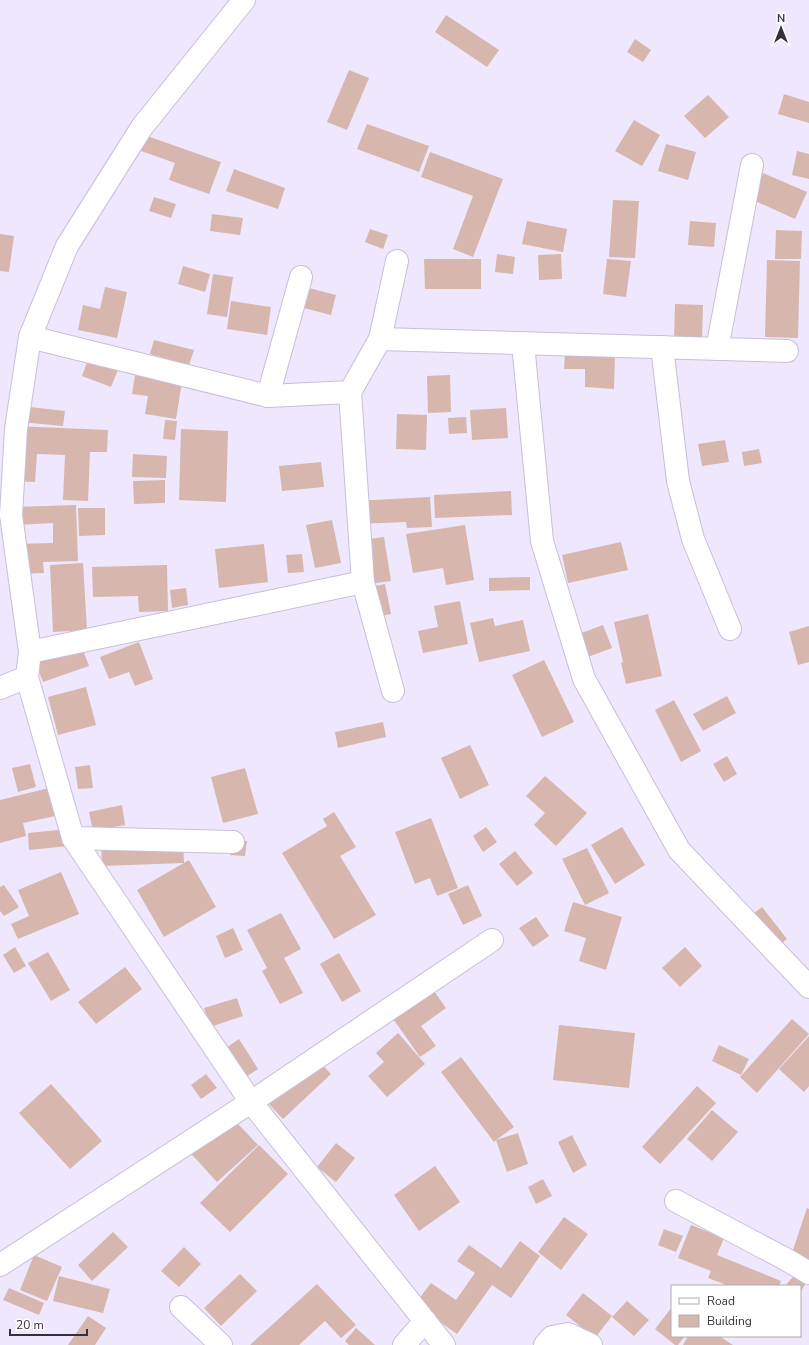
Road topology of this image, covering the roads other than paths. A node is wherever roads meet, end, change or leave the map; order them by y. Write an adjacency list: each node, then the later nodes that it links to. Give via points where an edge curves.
1 (244, 0): 5 (street, via 142,127 66,246)
2 (752, 165): 9 (street)
3 (396, 261): 6 (street)
4 (301, 277): 12 (street)
5 (30, 338): 12 (street); 13 (street)
6 (380, 339): 7 (street); 11 (street)
7 (523, 344): 8 (street); 23 (street, via 542,541 584,680 679,850)
8 (662, 347): 9 (street); 15 (street, via 678,481 693,539)
9 (717, 349): 10 (street)
10 (787, 351)
11 (350, 392): 12 (street); 14 (street)
12 (268, 396)
13 (5, 516): 16 (street)
14 (363, 582): 16 (street); 19 (street)
15 (730, 629)
16 (30, 652): 17 (street)
17 (27, 677): 18 (street); 20 (street)
18 (0, 688)
19 (393, 691)
20 (73, 838): 21 (street); 24 (street)
21 (233, 842)
22 (492, 940): 24 (street)
23 (809, 988)
24 (251, 1102): 26 (street); 29 (street)
25 (676, 1201): 27 (street)
26 (0, 1265)
27 (809, 1273)
28 (182, 1306): 30 (street)
29 (425, 1320): 31 (street); 32 (street)
30 (221, 1345)
31 (404, 1345)
32 (444, 1345)
33 (545, 1345): 34 (street, via 552,1337 568,1334)
34 (591, 1345)

